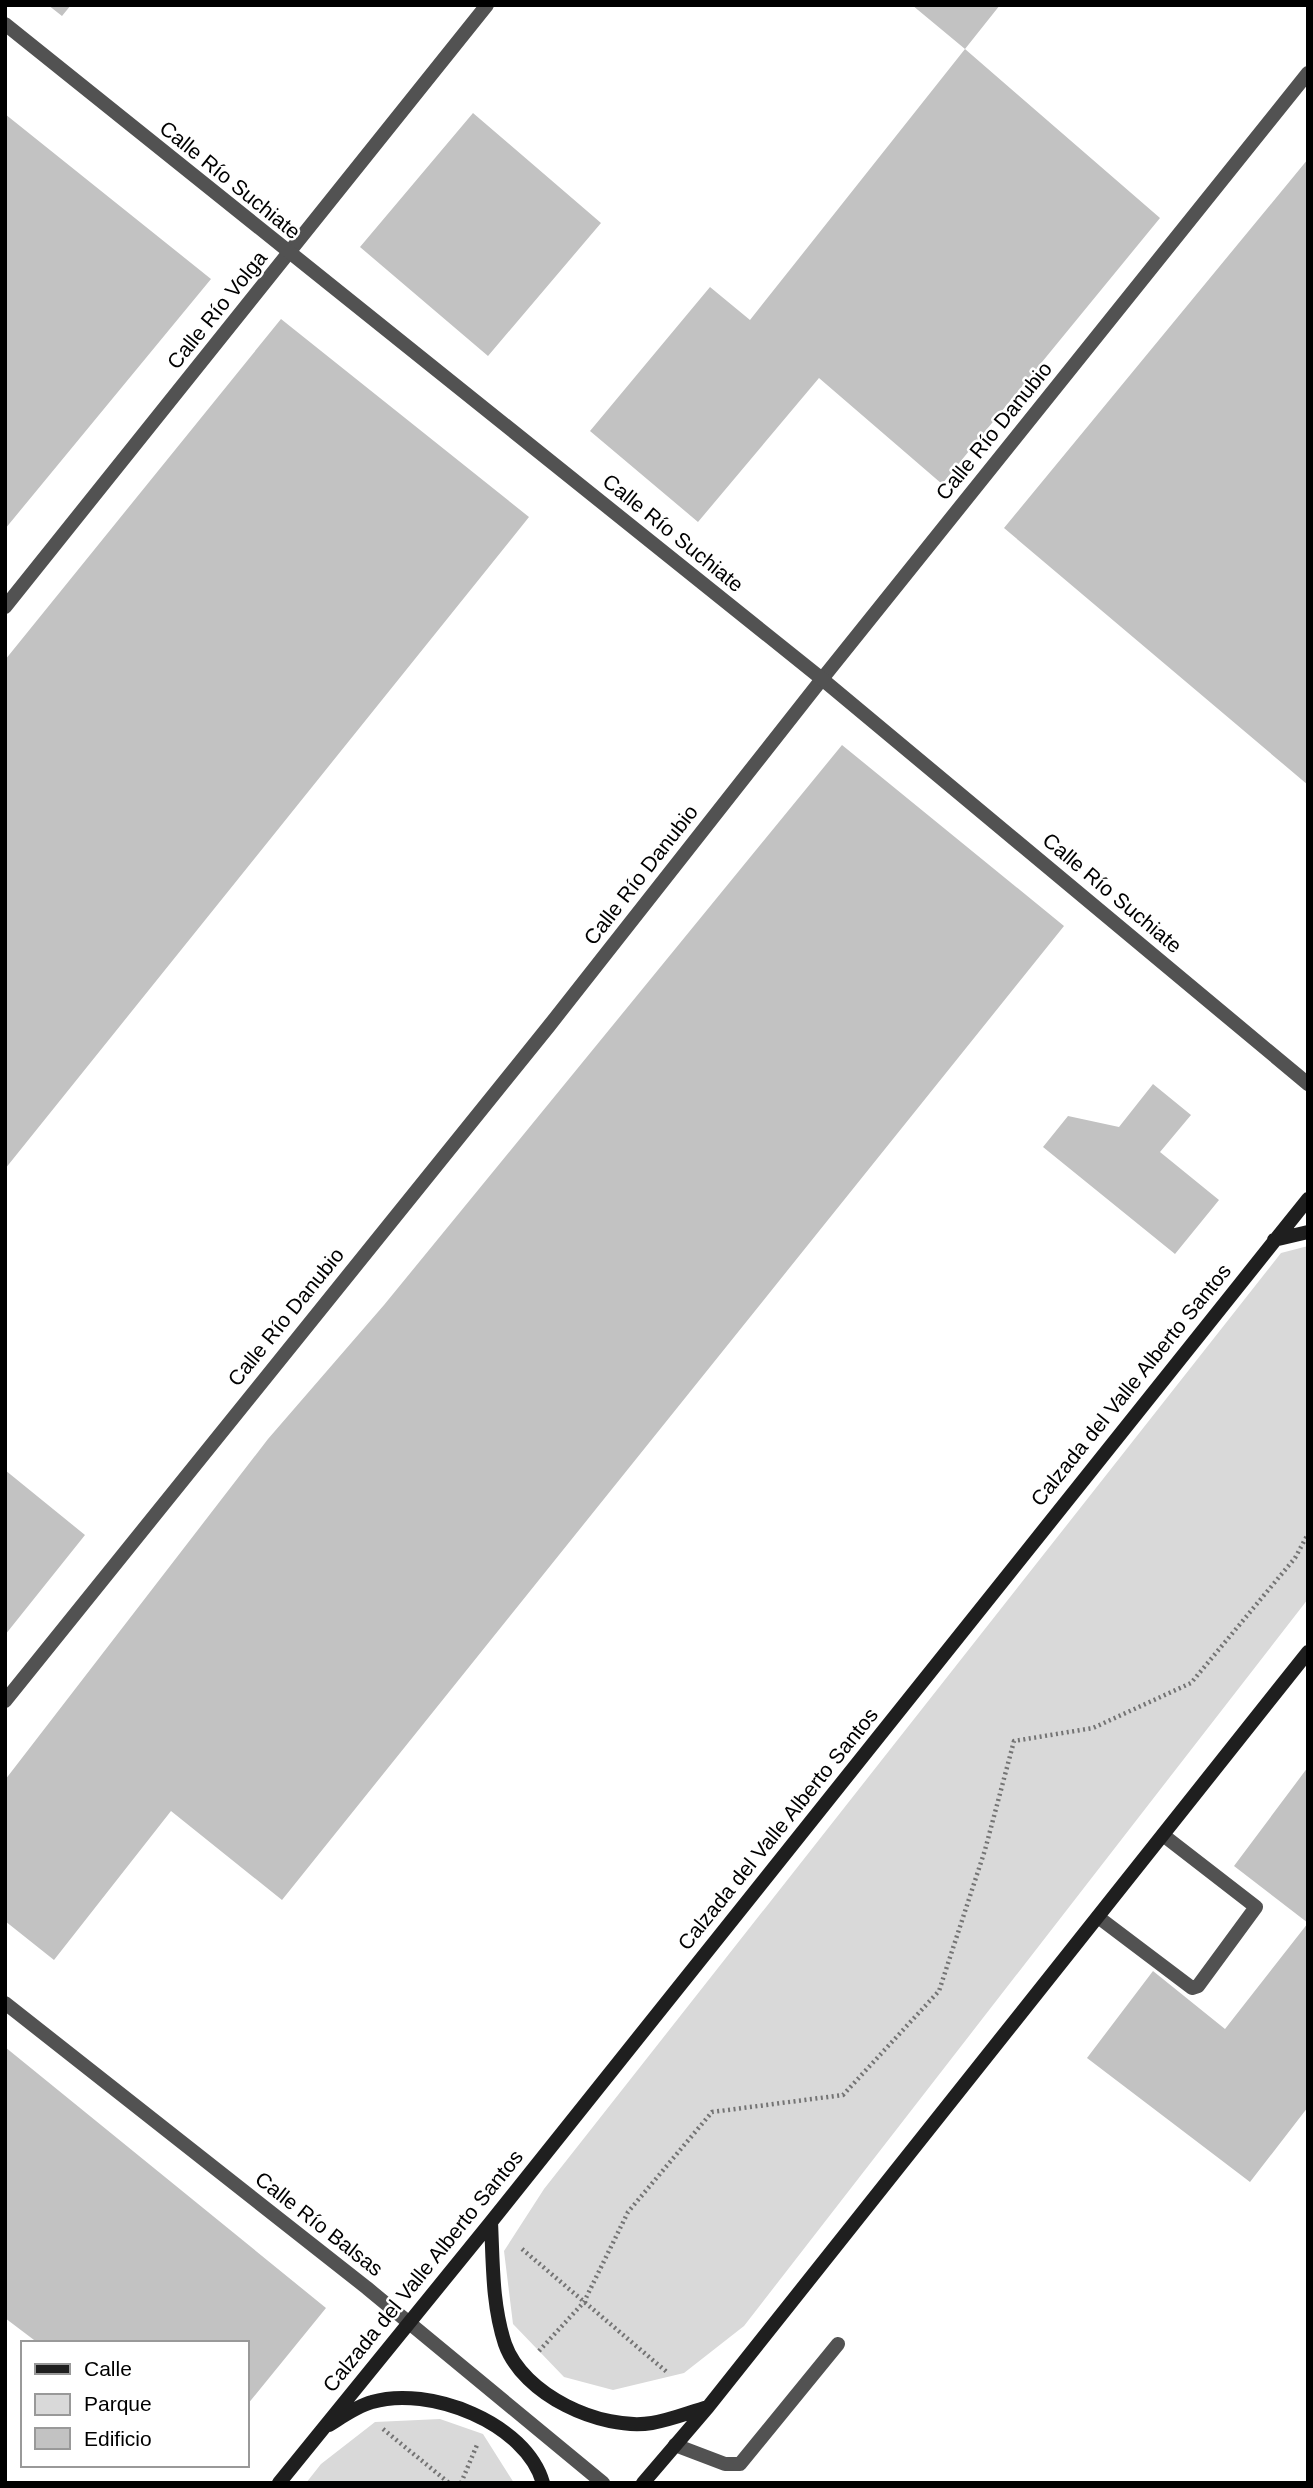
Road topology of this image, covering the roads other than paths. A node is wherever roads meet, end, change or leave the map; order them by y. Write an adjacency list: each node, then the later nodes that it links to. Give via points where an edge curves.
1 (486, 5): 4 (street, Calle Río Volga)
2 (5, 24): 4 (street, Calle Río Suchiate)
3 (1308, 74): 6 (street, Calle Río Danubio)
4 (288, 254): 5 (street, Calle Río Volga); 6 (street, Calle Río Suchiate)
5 (5, 607)
6 (822, 679): 7 (street, Calle Río Suchiate); 12 (street, Calle Río Danubio)
7 (1308, 1084)
8 (1308, 1199): 10 (main road, Calzada del Valle Alberto Santos)
9 (1308, 1233): 10 (main road)
10 (1274, 1240): 16 (main road, Calzada del Valle Alberto Santos)
11 (1308, 1652): 13 (main road)
12 (5, 1701)
13 (1163, 1835): 14 (main road); 14 (street, via 1256,1907 1198,1986 1192,1988)
14 (1098, 1917): 19 (main road)
15 (5, 2003): 17 (street, Calle Río Balsas)
16 (491, 2222): 17 (main road, Calzada del Valle Alberto Santos); 19 (main road, via 495,2305 506,2347 558,2402 616,2423 651,2423)
17 (408, 2322): 20 (main road, Calzada del Valle Alberto Santos); 24 (street, Calle Río Balsas)
18 (838, 2344): 21 (street, via 740,2464 725,2464)
19 (708, 2407): 21 (main road)
20 (323, 2428): 22 (main road, Calzada del Valle Alberto Santos); 23 (main road, via 372,2402 414,2399 457,2407 487,2420 521,2445)
21 (675, 2445): 25 (main road)
22 (279, 2483)
23 (543, 2483)
24 (603, 2483)
25 (643, 2483)

